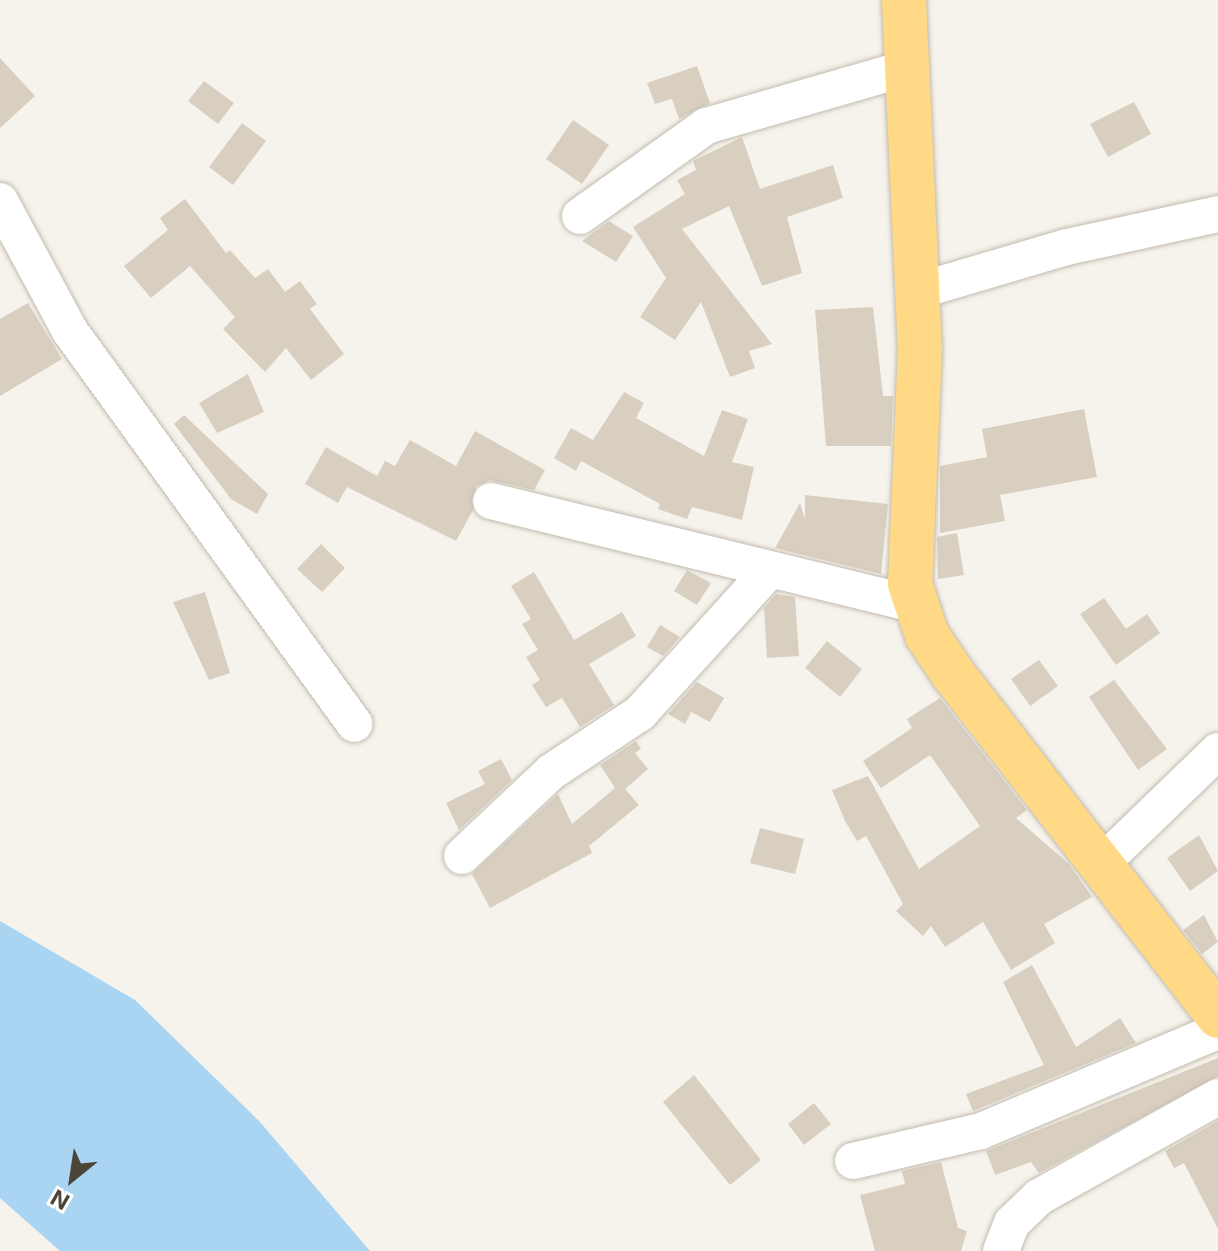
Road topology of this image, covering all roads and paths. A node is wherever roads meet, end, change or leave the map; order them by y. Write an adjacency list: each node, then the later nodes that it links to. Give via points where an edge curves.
1 (904, 0): 2 (highway)
2 (910, 67): 5 (street, via 706,126); 6 (highway)
3 (0, 201): 10 (street, via 70,331)
4 (1218, 214): 6 (street, via 1067,247)
5 (580, 216)
6 (918, 291): 9 (highway, via 910,584)
7 (491, 501): 8 (street)
8 (768, 572): 9 (street); 12 (street, via 640,713 551,772)
9 (918, 605): 13 (highway, via 927,635 953,674)
10 (354, 724)
11 (1218, 751): 13 (street)
12 (462, 856)
13 (1100, 865): 14 (highway)
14 (1218, 1016)
15 (1218, 1031): 17 (street, via 981,1131)
16 (1218, 1097): 18 (street, via 1039,1197 1012,1223)
17 (853, 1161)
18 (1001, 1251)

